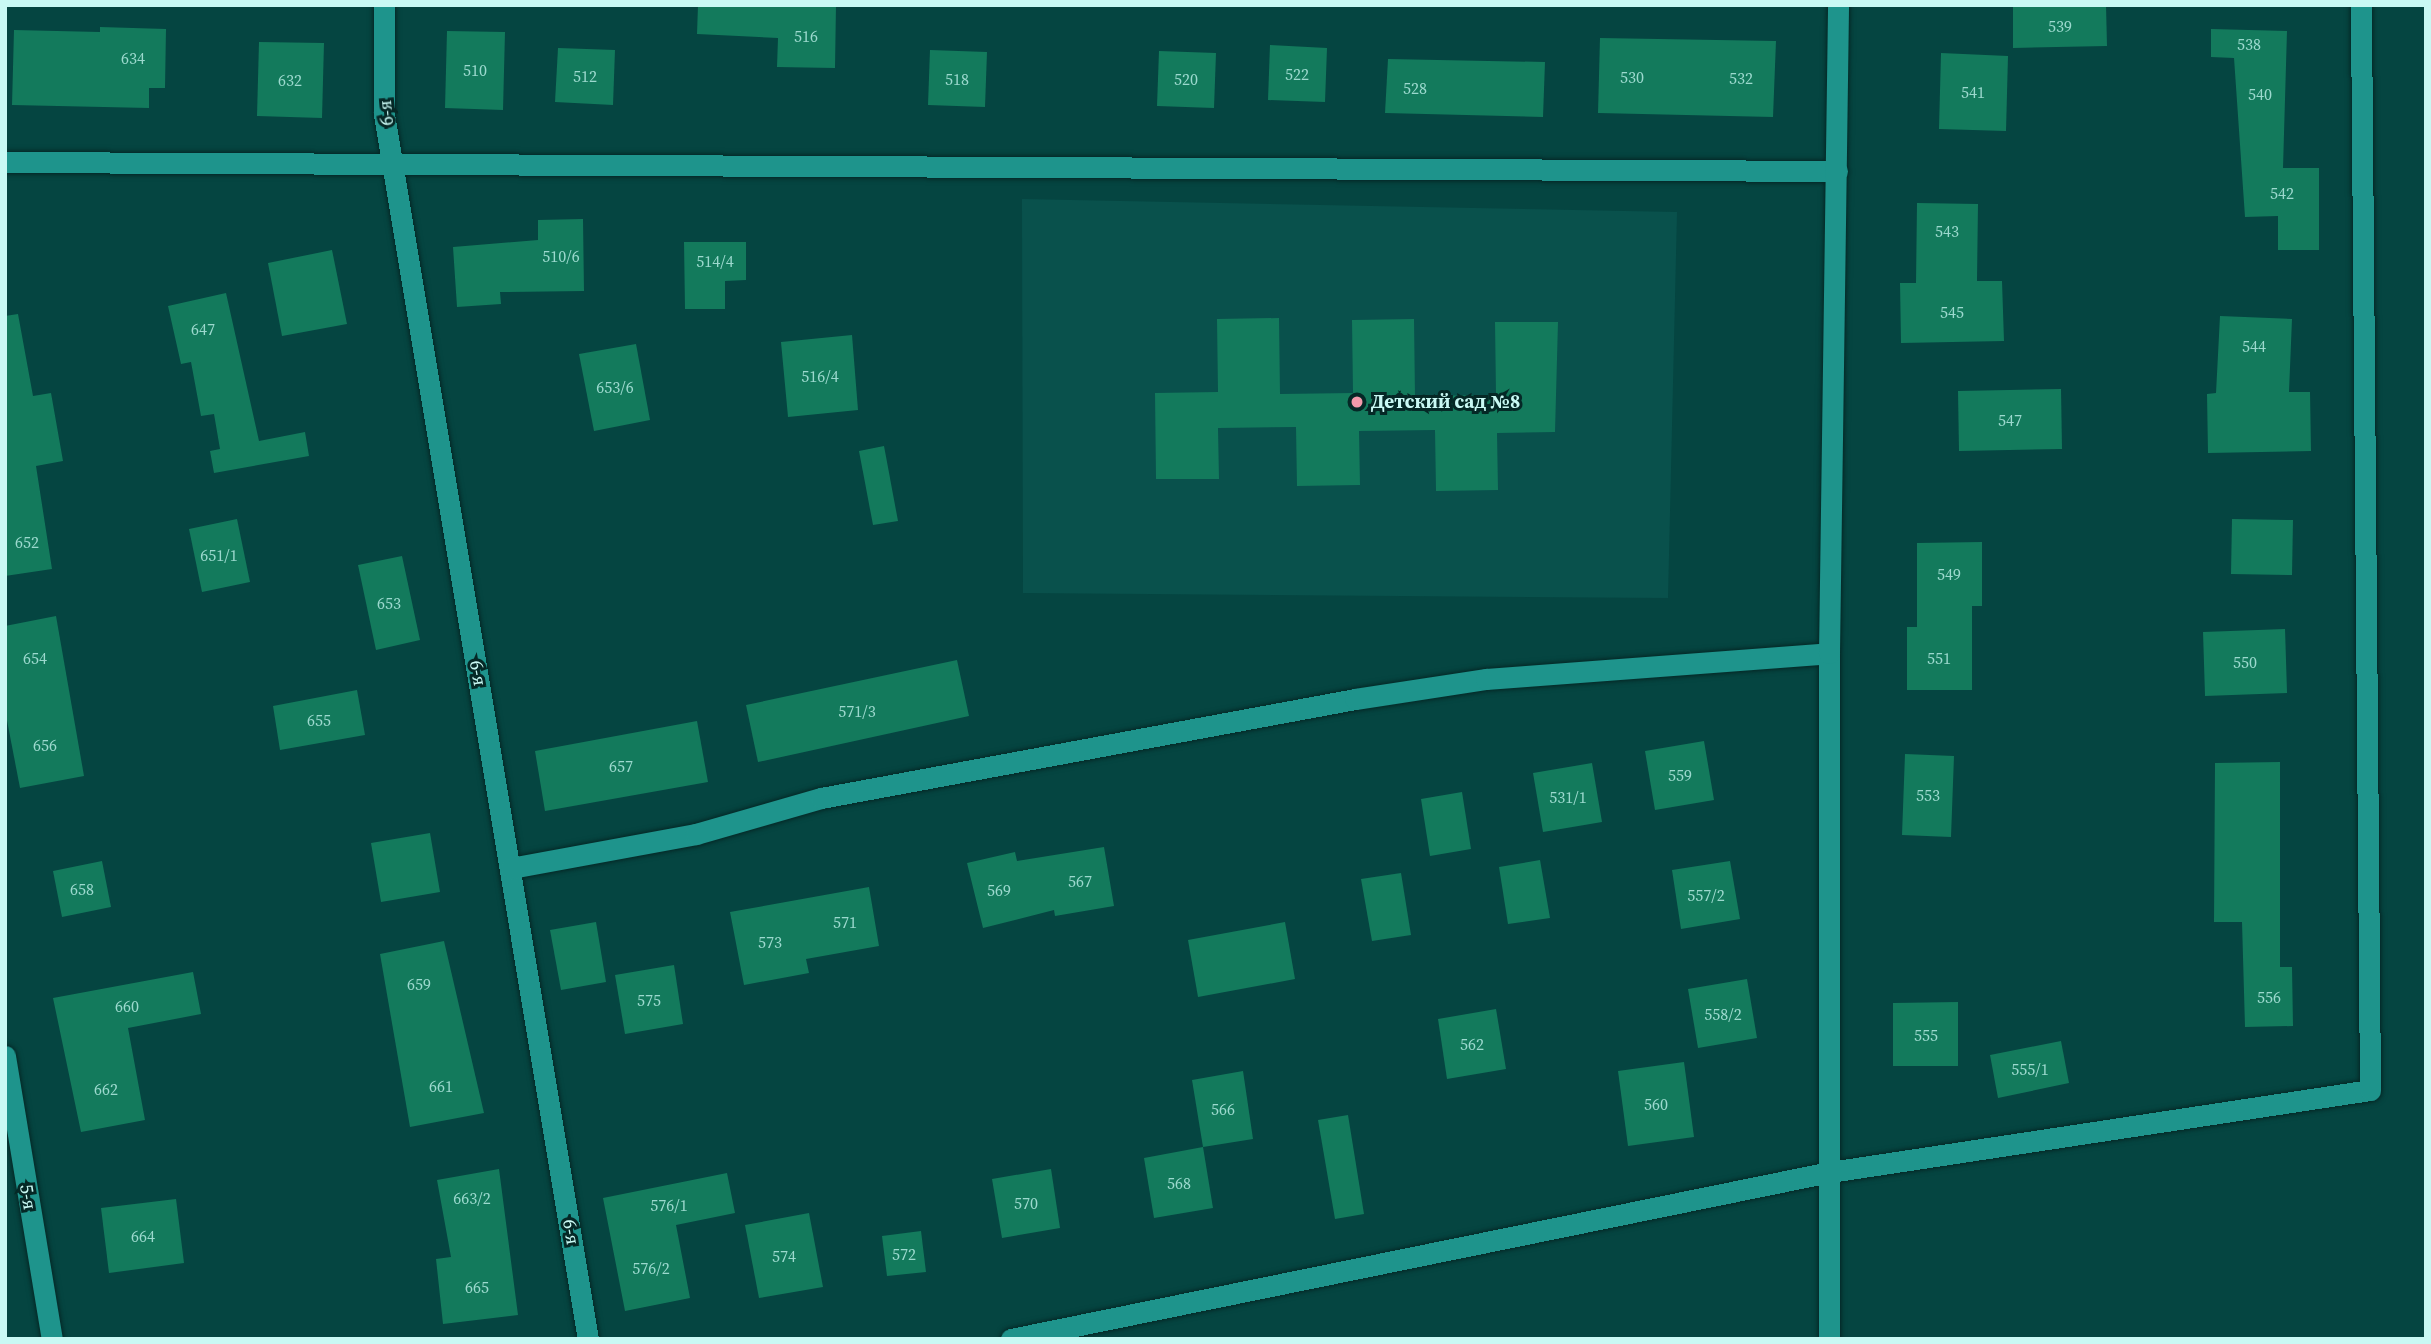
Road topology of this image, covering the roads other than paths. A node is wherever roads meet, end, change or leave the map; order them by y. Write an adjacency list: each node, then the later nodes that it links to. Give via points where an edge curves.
1 (384, 5): 5 (street, 6-я, via 384,114)
2 (1839, 5): 6 (street)
3 (2361, 5): 10 (street, via 2370,1090)
4 (5, 162): 5 (street)
5 (392, 163): 6 (street); 8 (street, 6-я)
6 (1837, 171): 7 (street)
7 (1829, 653): 8 (street, via 1486,679 1355,699 821,798 696,834); 10 (street)
8 (511, 868): 12 (street, 6-я)
9 (5, 1056): 11 (street, 5-я)
10 (1830, 1172): 13 (street); 14 (street)
11 (52, 1339)
12 (589, 1339)
13 (1011, 1339)
14 (1829, 1339)

